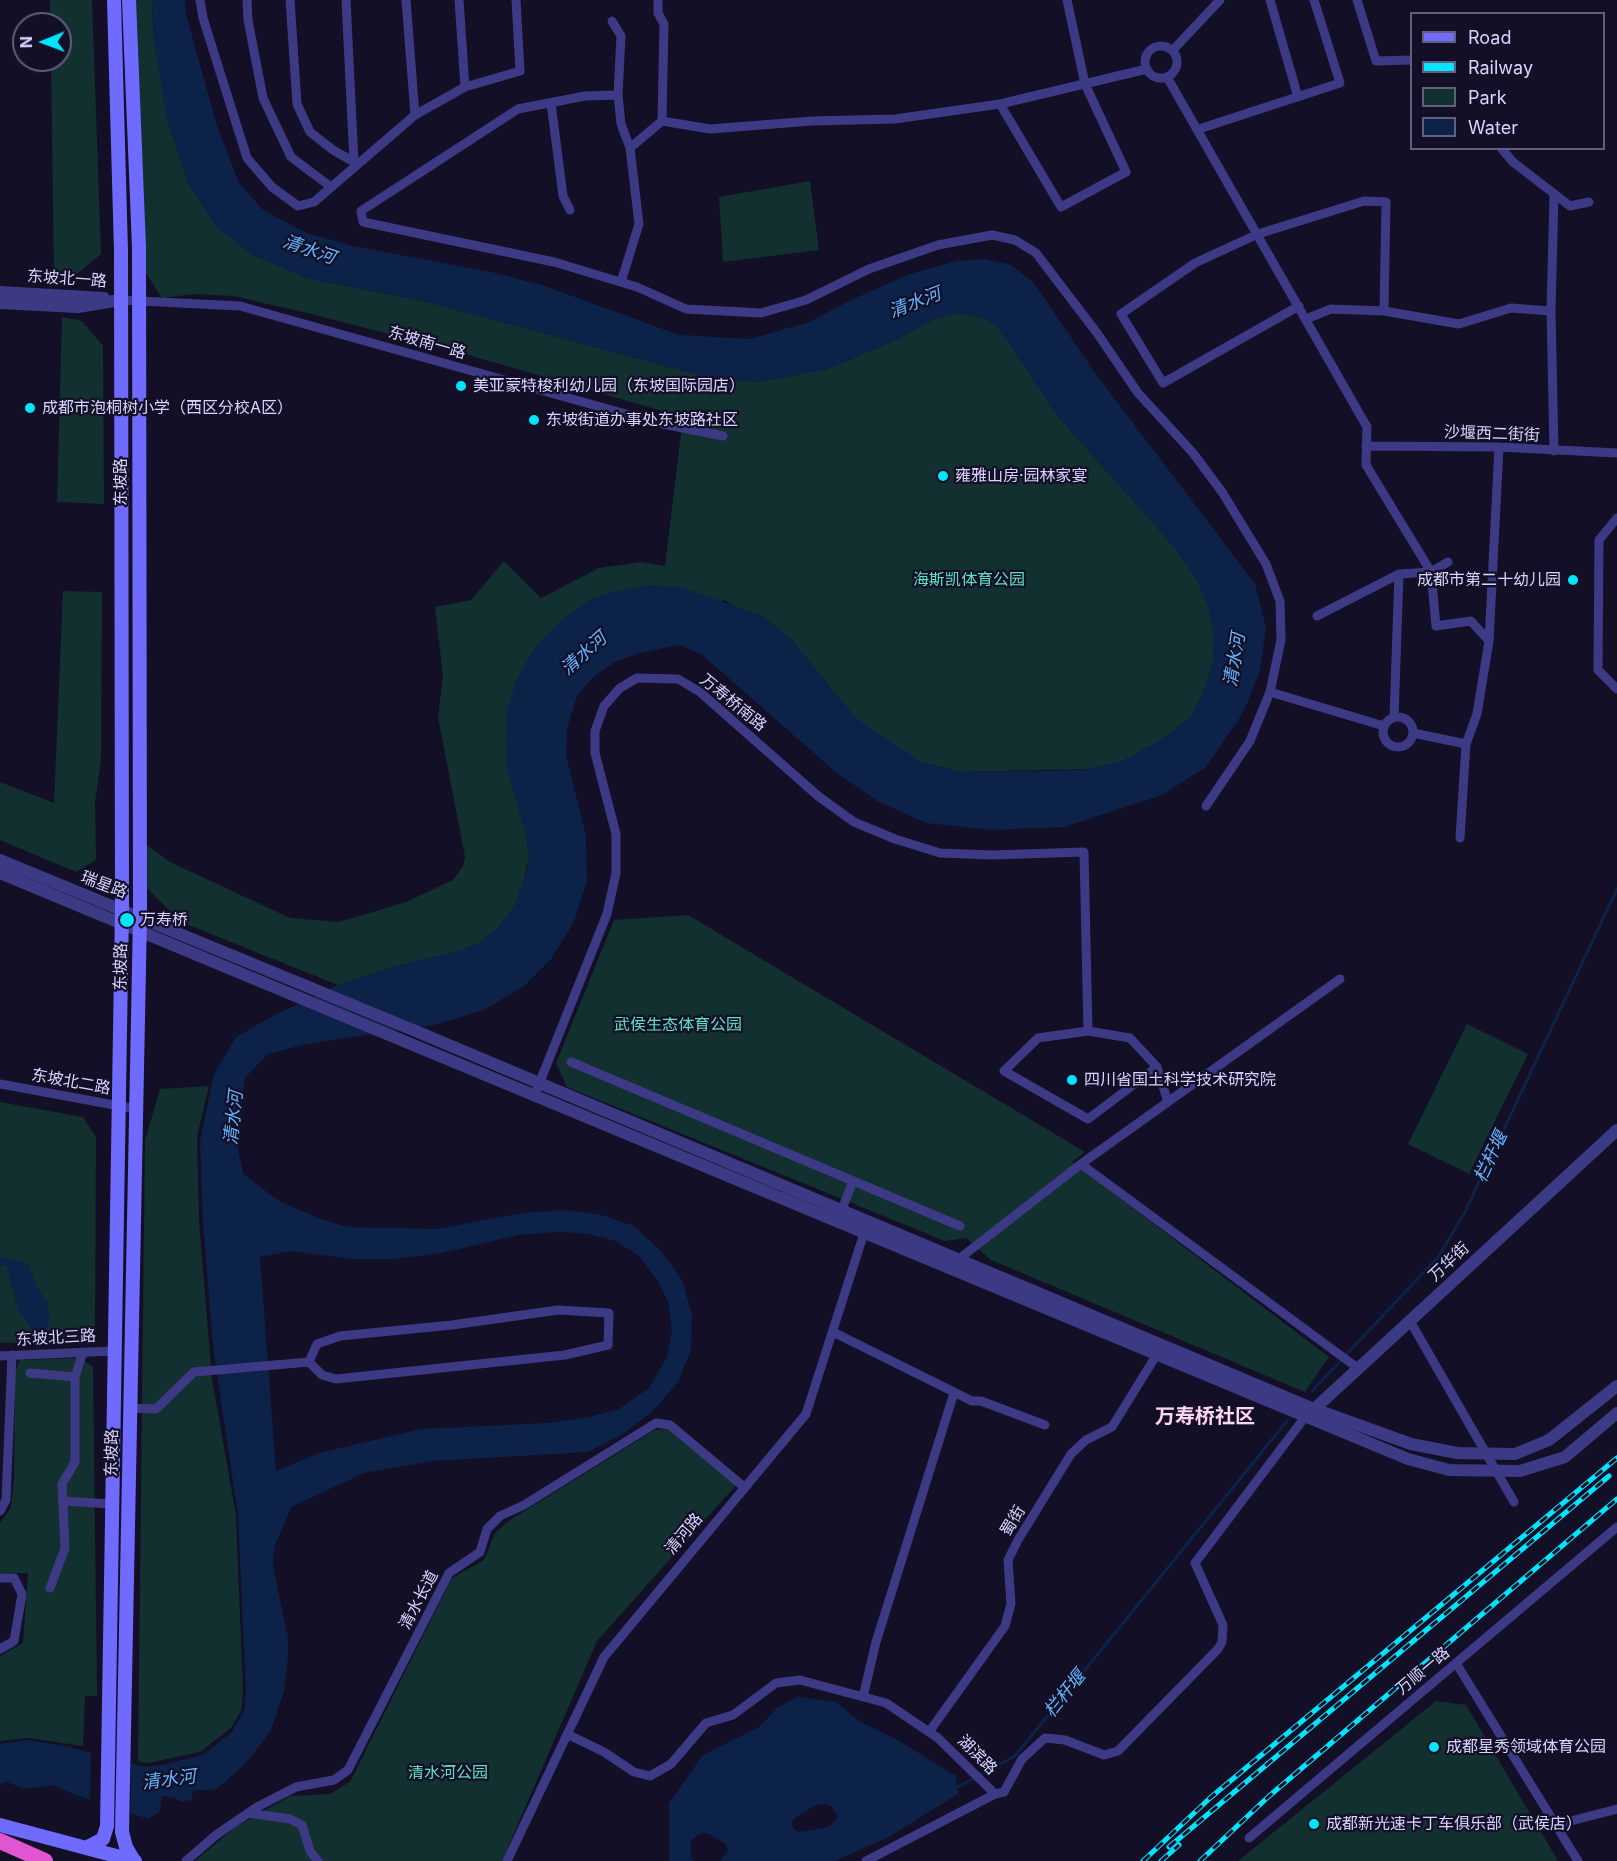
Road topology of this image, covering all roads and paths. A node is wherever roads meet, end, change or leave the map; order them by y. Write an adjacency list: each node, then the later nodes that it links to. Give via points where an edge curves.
1 (114, 0): 39 (main road, 东坡路)
2 (129, 0): 40 (main road, 东坡路)
3 (200, 0): 32 (street, via 247,158 272,188 298,206 314,202)
4 (247, 0): 32 (street, via 263,98 291,157)
5 (290, 0): 6 (street, via 297,104 310,132 354,162)
6 (346, 0)
7 (406, 0): 27 (street)
8 (459, 0): 22 (street)
9 (516, 0): 22 (street, via 520,71)
10 (658, 0): 28 (street, via 658,13 664,24)
11 (1067, 0): 21 (street)
12 (1220, 0): 17 (street)
13 (1270, 0): 24 (street)
14 (1314, 0): 24 (street, via 1340,83)
15 (1357, 0): 18 (street, via 1376,61)
16 (612, 21): 23 (street, via 621,36)
17 (1173, 50): 19 (street, via 1165,45 1152,48 1146,56); 20 (street, via 1178,58 1177,68)
18 (1410, 60)
19 (1147, 69): 20 (street, via 1153,76); 21 (street)
20 (1167, 77): 29 (street)
21 (1084, 84): 26 (street); 26 (street, via 1126,172 1061,207)
22 (465, 87): 27 (street)
23 (618, 95): 25 (street); 30 (street, via 621,124)
24 (1298, 97): 29 (street)
25 (551, 103): 35 (street, via 563,196); 37 (street, via 518,109 362,211 363,222 554,262)
26 (1000, 104): 28 (street, via 895,119 710,129)
27 (415, 115): 32 (street)
28 (662, 121): 30 (street)
29 (1199, 129): 36 (street)
30 (630, 148): 37 (street, via 639,224)
31 (1503, 150): 33 (street)
32 (331, 187)
33 (1554, 196): 34 (street, via 1570,206); 44 (street)
34 (1589, 202)
35 (570, 210)
36 (1258, 234): 42 (street); 42 (street, via 1195,263 1121,314 1126,325 1163,383); 43 (street, via 1364,201 1386,202)
37 (621, 282): 58 (street, via 686,309 761,313 806,300 869,268 938,245 992,235 1015,240 1036,253 1137,393 1193,453 1222,492 1266,564 1280,601 1281,640)
38 (0, 292): 39 (street, 东坡北一路)
39 (120, 300): 40 (street, 东坡南一路); 41 (street, 东坡北一路, via 78,307); 67 (main road, 东坡路)
40 (138, 300): 46 (street, 东坡南一路, via 240,306 658,423); 68 (main road, 东坡路)
41 (0, 303)
42 (1299, 306): 45 (street)
43 (1384, 311): 44 (street, via 1459,324 1511,308); 45 (street, via 1331,309)
44 (1551, 311): 49 (street)
45 (1306, 319): 47 (street, via 1367,427)
46 (723, 436)
47 (1366, 446): 48 (street, 沙堰西二街街); 53 (street, via 1366,465)
48 (1500, 447): 49 (street, 沙堰西二街街); 56 (street)
49 (1554, 451): 50 (street, 沙堰西二街街)
50 (1617, 453)
51 (1617, 518): 57 (street, via 1599,540 1598,660 1598,670)
52 (1448, 562): 53 (street)
53 (1431, 572): 54 (street); 56 (street, via 1436,626 1471,621)
54 (1398, 574): 55 (street); 59 (street)
55 (1317, 616)
56 (1489, 641): 62 (street, via 1477,714)
57 (1617, 689)
58 (1270, 692): 60 (street); 63 (street, via 1250,741)
59 (1394, 717): 60 (street); 61 (street, via 1408,720)
60 (1384, 726): 61 (street, via 1385,740 1396,747 1409,741)
61 (1413, 733): 62 (street)
62 (1466, 744): 64 (street)
63 (1206, 806)
64 (1460, 838)
65 (0, 860): 67 (street, 瑞星路)
66 (0, 873): 69 (street, 瑞星路)
67 (122, 909): 68 (street, 瑞星路); 69 (main road, 东坡路)
68 (140, 916): 70 (main road, 东坡路); 72 (street, 瑞星路)
69 (121, 924): 70 (street, 瑞星路); 79 (main road, 东坡路)
70 (138, 931): 72 (street, 瑞星路); 80 (main road, 东坡路)
71 (1340, 979): 78 (street)
72 (294, 987): 77 (street, via 418,1032); 77 (street, via 404,1041)
73 (1088, 1031): 75 (street, via 1131,1038); 75 (street, via 1038,1038 1004,1071 1088,1119); 77 (street, 万寿桥南路, via 1084,852 940,853 895,839 854,822 818,796 700,692 678,679 637,678 620,688 604,706 595,731 594,753 616,834 616,873 607,914)
74 (571, 1062): 83 (street)
75 (1157, 1067): 78 (street)
76 (0, 1084): 79 (street, 东坡北二路)
77 (537, 1089): 84 (street); 86 (street)
78 (1168, 1102): 82 (street)
79 (118, 1106): 80 (street, 东坡北二路); 90 (main road, 东坡路)
80 (136, 1108): 101 (main road, 东坡路)
81 (1617, 1131): 88 (street, 万华街)
82 (1081, 1164): 87 (street); 96 (street)
83 (854, 1181): 84 (street); 85 (street)
84 (841, 1212): 86 (street)
85 (960, 1226)
86 (866, 1228): 87 (street); 89 (street, 清河路)
87 (954, 1264): 91 (street)
88 (1410, 1321): 96 (street, 万华街); 105 (street)
89 (833, 1332): 100 (street); 107 (street, 清河路, via 806,1414)
90 (113, 1351): 92 (street, 东坡北三路); 110 (main road, 东坡路)
91 (1160, 1351): 102 (street); 118 (street, 蜀街, via 1112,1427 1086,1440 1071,1454 1018,1540 1008,1560 1011,1604 1005,1626)
92 (83, 1352): 93 (street, 东坡北三路); 98 (street)
93 (12, 1355): 94 (street, 东坡北三路); 111 (street, via 6,1500)
94 (0, 1356)
95 (309, 1362): 95 (street, via 317,1344 340,1336 558,1310 609,1313 608,1345 565,1355 336,1379 322,1375); 101 (street, via 194,1372 156,1409)
96 (1359, 1369): 102 (street, 万华街)
97 (30, 1373): 98 (street)
98 (75, 1377): 108 (street, via 75,1462 62,1485)
99 (1617, 1386): 105 (street, via 1549,1440 1515,1454)
100 (954, 1393): 104 (street); 117 (street, via 876,1642)
101 (130, 1408): 123 (main road, 东坡路)
102 (1309, 1413): 105 (street, via 1411,1444); 106 (street, via 1408,1459 1449,1470); 120 (street, 湖滨路, via 1195,1563 1223,1625 1218,1649 1118,1751 1104,1755 1065,1740 1045,1738 1022,1760 1004,1792)
103 (1617, 1413): 106 (street, via 1565,1457 1520,1471)
104 (1045, 1425)
105 (1486, 1453): 106 (street)
106 (1495, 1469): 109 (street)
107 (744, 1486): 119 (street, 清河路, via 604,1657); 122 (street, 清水长道, via 670,1425 656,1423 500,1516 488,1529 480,1552 449,1573 348,1770 334,1780 296,1787)
108 (63, 1501): 110 (street); 114 (street, via 65,1548)
109 (1514, 1502)
110 (111, 1504): 126 (main road, 东坡路)
111 (0, 1511)
112 (1617, 1527): 116 (street, 万顺一路)
113 (0, 1578): 115 (street, via 14,1578 22,1594 14,1641)
114 (50, 1588)
115 (0, 1649)
116 (1456, 1663): 125 (street); 127 (street, 万顺一路)
117 (863, 1697): 118 (street, 湖滨路, via 886,1702); 119 (street, 湖滨路, via 800,1680 776,1683 733,1715 706,1723 671,1764 651,1776 634,1772)
118 (929, 1732): 120 (street, 湖滨路)
119 (567, 1734): 136 (street, 清河路)
120 (995, 1794): 137 (street)
121 (1617, 1809): 125 (street)
122 (248, 1814): 134 (street, 清水长道); 135 (street, via 290,1819 302,1825 310,1851)
123 (123, 1822): 126 (main road); 133 (main road, 东坡路, via 126,1847)
124 (0, 1825): 129 (main road)
125 (1556, 1825): 138 (street)
126 (108, 1826): 129 (main road, via 103,1839)
127 (1249, 1838)
128 (0, 1841): 132 (highway)
129 (86, 1848): 133 (main road)
130 (0, 1852): 131 (highway)
131 (34, 1861)
132 (45, 1861)
133 (135, 1861)
134 (186, 1861)
135 (318, 1861)
136 (507, 1861)
137 (866, 1861)
138 (1578, 1861)

